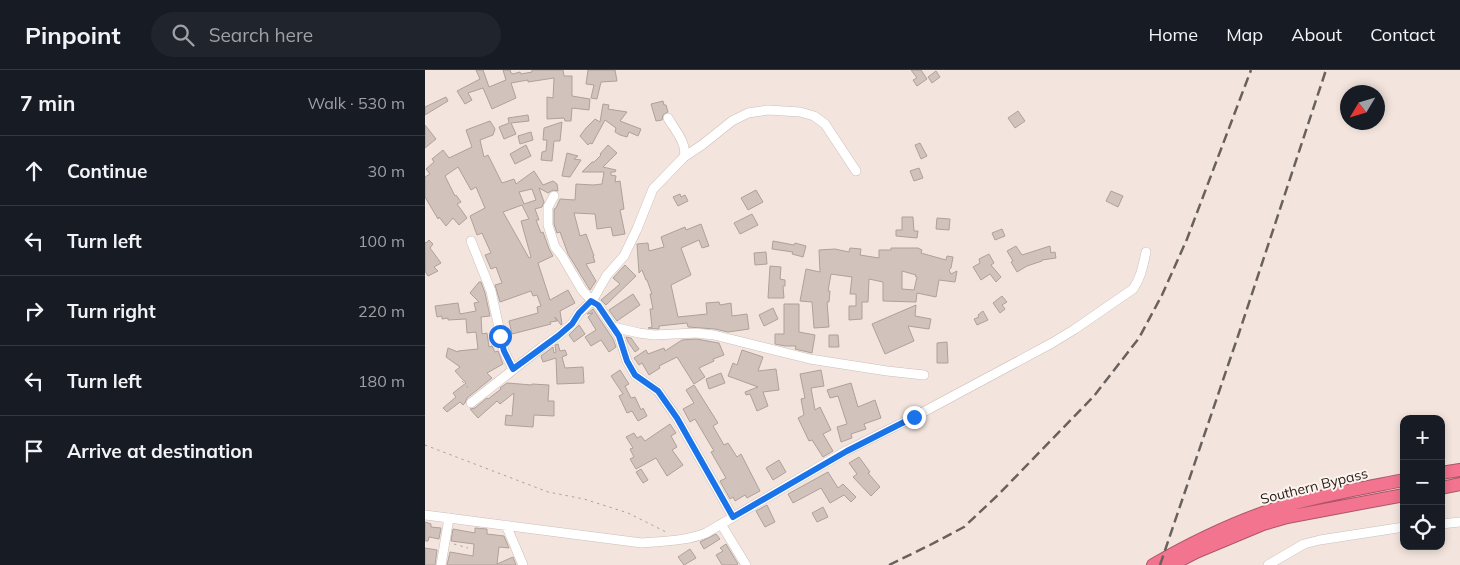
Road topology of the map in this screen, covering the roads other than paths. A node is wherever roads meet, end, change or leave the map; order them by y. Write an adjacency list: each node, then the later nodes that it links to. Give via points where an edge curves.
1 (668, 118): 2 (street, via 686,151)
2 (684, 157): 3 (street, via 748,113 768,110 800,112 815,116 825,124); 7 (street, via 653,189 623,256)
3 (856, 171)
4 (554, 196): 7 (street, via 547,207 552,241)
5 (471, 241): 9 (street, via 491,291 502,344)
6 (1146, 252): 19 (street, via 1140,277 1133,288 1066,334 847,451)
7 (591, 301): 8 (street, via 598,305); 9 (street, via 572,324)
8 (613, 327): 10 (street, via 646,334 714,335 811,359); 19 (street, via 635,375 658,391 677,418)
9 (513, 369): 11 (street)
10 (924, 375)
11 (471, 403)
12 (1460, 470): 13 (highway)
13 (1445, 472)
14 (1400, 481): 29 (highway, Southern Bypass, via 1280,507 1223,529)
15 (1460, 484): 16 (highway)
16 (1445, 487)
17 (1400, 496): 30 (highway, Southern Bypass, via 1263,524)
18 (425, 515): 20 (street)
19 (733, 517): 22 (street)
20 (449, 518): 24 (street); 26 (street)
21 (1460, 522): 23 (street)
22 (721, 524): 24 (street, via 696,537 641,543); 28 (street)
23 (1445, 524)
24 (506, 525): 27 (street)
25 (1400, 529): 31 (street, via 1304,544)
26 (441, 565)
27 (523, 565)
28 (746, 565)
29 (1153, 565)
30 (1171, 565)
31 (1268, 565)

